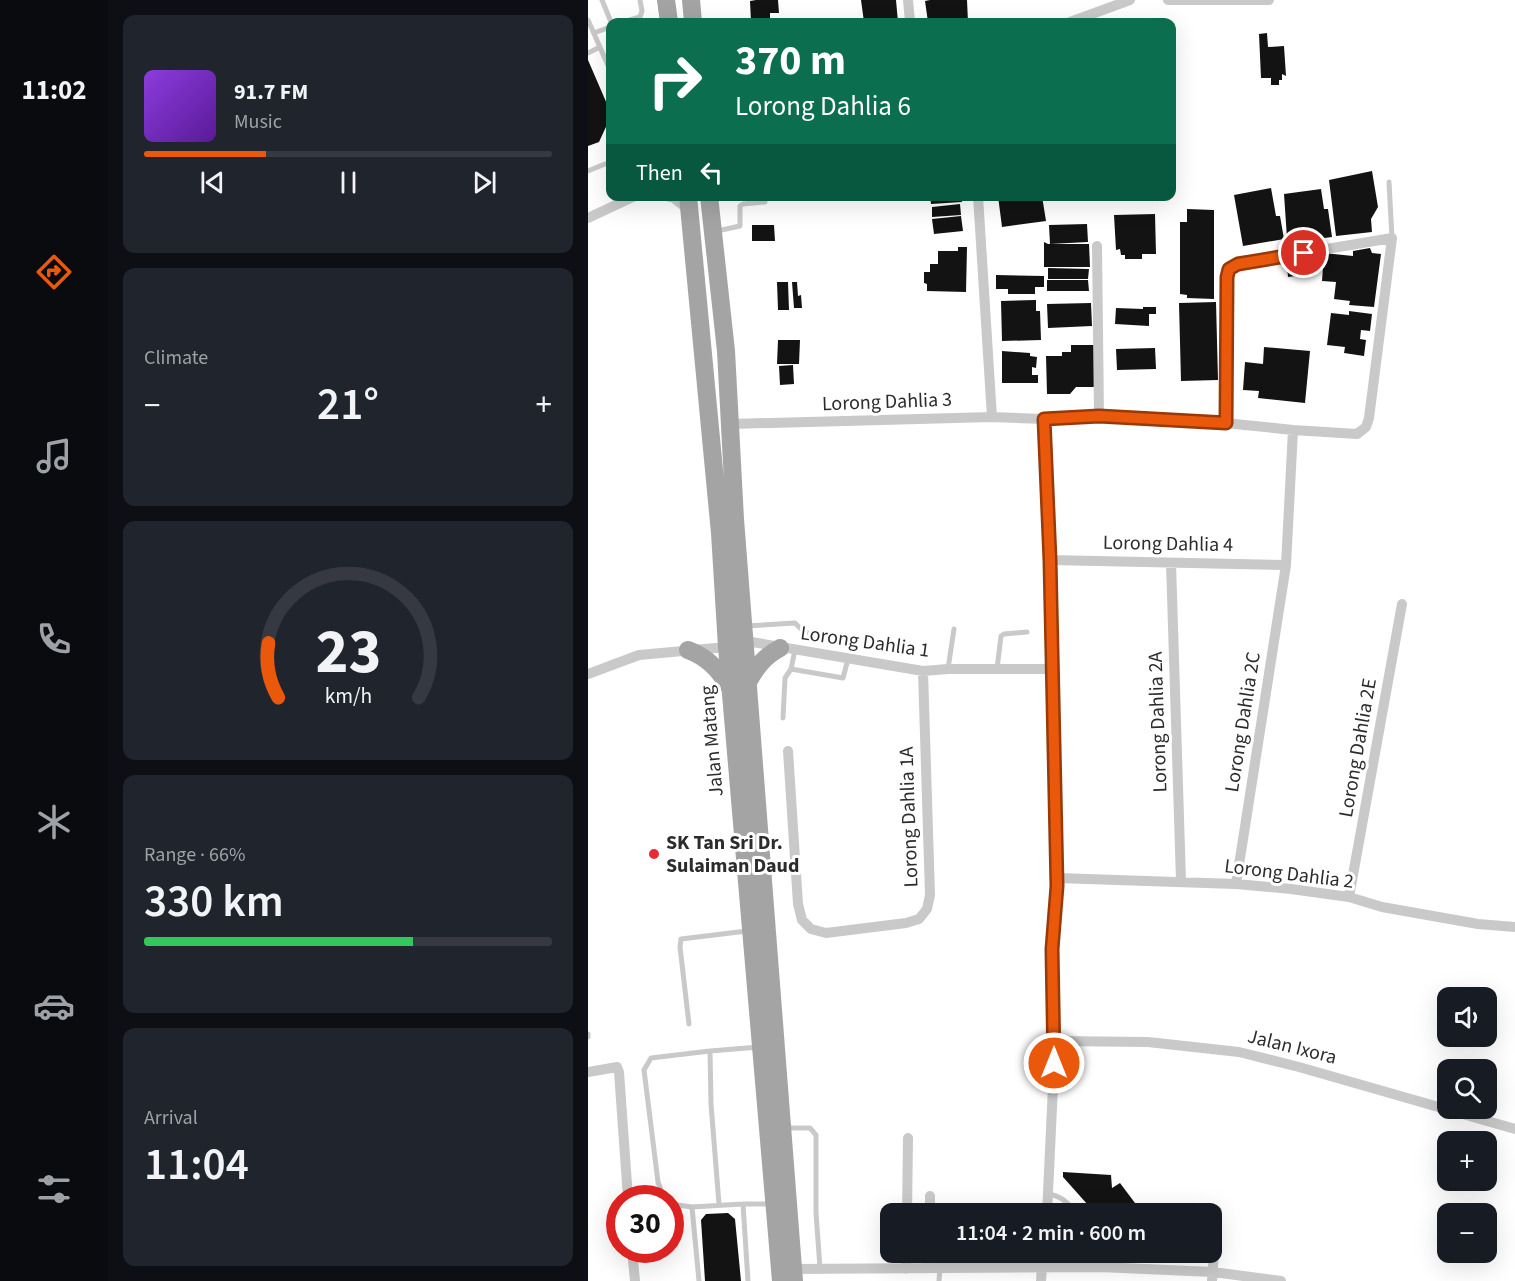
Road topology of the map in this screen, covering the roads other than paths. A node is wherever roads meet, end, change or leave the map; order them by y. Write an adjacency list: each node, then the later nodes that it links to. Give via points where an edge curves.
1 (602, 0): 9 (lane)
2 (640, 0): 10 (lane, via 642,11)
3 (666, 0): 11 (main road)
4 (691, 0): 12 (main road)
5 (908, 0): 13 (street)
6 (1131, 0): 14 (street)
7 (1168, 0): 8 (street)
8 (1269, 0)
9 (608, 18)
10 (637, 18)
11 (668, 18)
12 (693, 18)
13 (910, 18)
14 (1081, 18)
15 (588, 20): 17 (lane)
16 (606, 27): 17 (lane)
17 (594, 33): 18 (lane)
18 (600, 47): 19 (lane); 20 (lane)
19 (588, 53)
20 (606, 61)
21 (606, 164): 22 (lane)
22 (588, 171)
23 (1389, 182): 31 (lane)
24 (624, 201): 29 (street)
25 (709, 201): 30 (main road, Jalan Matang)
26 (978, 201): 34 (street)
27 (765, 202): 30 (lane, via 740,206 740,226)
28 (689, 203): 47 (main road, Jalan Matang)
29 (588, 218)
30 (712, 231): 37 (main road, Jalan Matang, via 723,305)
31 (1392, 238): 36 (street, via 1238,264 1229,269); 38 (street, Lorong Dahlia 3, via 1366,427 1357,434)
32 (1097, 246): 33 (street)
33 (1099, 416): 35 (street, Lorong Dahlia 3); 36 (street, Lorong Dahlia 3)
34 (992, 417): 35 (street, Lorong Dahlia 3); 37 (street, Lorong Dahlia 3)
35 (1044, 419): 39 (street)
36 (1226, 423): 38 (street, Lorong Dahlia 3)
37 (730, 424): 43 (main road, Jalan Matang)
38 (1293, 430): 41 (street, Lorong Dahlia 2C)
39 (1050, 560): 40 (street, Lorong Dahlia 4); 54 (street)
40 (1172, 562): 41 (street, Lorong Dahlia 4); 62 (street, Lorong Dahlia 2A)
41 (1286, 565): 63 (street, Lorong Dahlia 2C)
42 (1402, 604): 64 (street, Lorong Dahlia 2E)
43 (744, 626): 46 (lane, via 795,623 813,635); 47 (main road, via 741,640); 48 (street, Lorong Dahlia 1); 57 (main road, Jalan Matang)
44 (954, 629): 52 (lane)
45 (1027, 632): 53 (lane, via 1001,636)
46 (848, 639)
47 (727, 647): 49 (street); 58 (main road, Jalan Matang)
48 (788, 649): 50 (street, Lorong Dahlia 1); 51 (lane); 57 (main road, via 764,658)
49 (688, 650): 56 (street, via 639,655); 58 (main road, via 710,662)
50 (848, 659): 51 (lane, via 843,678); 55 (street, Lorong Dahlia 1)
51 (791, 669): 59 (lane, via 785,678)
52 (948, 669): 53 (street, Lorong Dahlia 1); 55 (street, Lorong Dahlia 1)
53 (998, 669): 54 (street, Lorong Dahlia 1)
54 (1052, 669): 61 (street)
55 (923, 671): 60 (street, Lorong Dahlia 1A, via 930,895 927,909 919,919 826,933 811,929 802,920)
56 (588, 674)
57 (748, 682): 72 (main road, Jalan Matang)
58 (730, 687): 66 (main road, Jalan Matang)
59 (783, 718)
60 (788, 751)
61 (1057, 878): 62 (street, Lorong Dahlia 2); 68 (street, via 1052,949)
62 (1181, 881): 63 (street, Lorong Dahlia 2)
63 (1236, 884): 64 (street, Lorong Dahlia 2)
64 (1349, 897): 65 (street, Lorong Dahlia 2, via 1382,907)
65 (1515, 927)
66 (752, 931): 67 (lane, via 681,939); 69 (main road, Jalan Matang)
67 (689, 1024)
68 (1054, 1041): 73 (street, Jalan Ixora, via 1148,1042 1239,1052); 77 (street)
69 (762, 1047): 70 (lane); 85 (main road, Jalan Matang)
70 (710, 1051): 76 (lane, via 651,1058 644,1070); 83 (lane)
71 (588, 1072): 75 (street, via 617,1067 619,1072)
72 (782, 1128): 97 (lane, via 810,1128 816,1135); 100 (main road, Jalan Matang)
73 (1515, 1129)
74 (908, 1138): 79 (street)
75 (627, 1185)
76 (659, 1185)
77 (1048, 1194): 81 (street); 82 (lane, via 1058,1195)
78 (930, 1196): 80 (street)
79 (907, 1203)
80 (930, 1203)
81 (1048, 1203)
82 (1068, 1203)
83 (719, 1204): 84 (lane); 87 (lane)
84 (743, 1204): 85 (lane); 103 (lane)
85 (774, 1204): 100 (main road, Jalan Matang)
86 (684, 1206): 87 (lane)
87 (692, 1207): 102 (lane)
88 (633, 1263): 101 (street)
89 (906, 1263): 98 (street)
90 (929, 1263): 94 (street)
91 (1042, 1263): 93 (street)
92 (1100, 1263): 96 (lane)
93 (1042, 1266): 95 (street); 96 (street); 105 (street)
94 (928, 1267): 95 (street); 98 (street)
95 (940, 1267): 104 (lane)
96 (1100, 1267): 99 (street)
97 (820, 1269): 98 (street); 100 (street)
98 (906, 1269)
99 (1213, 1276): 106 (street)
100 (789, 1277)
101 (635, 1281)
102 (699, 1281)
103 (748, 1281)
104 (939, 1281)
105 (1041, 1281)
106 (1281, 1281)

